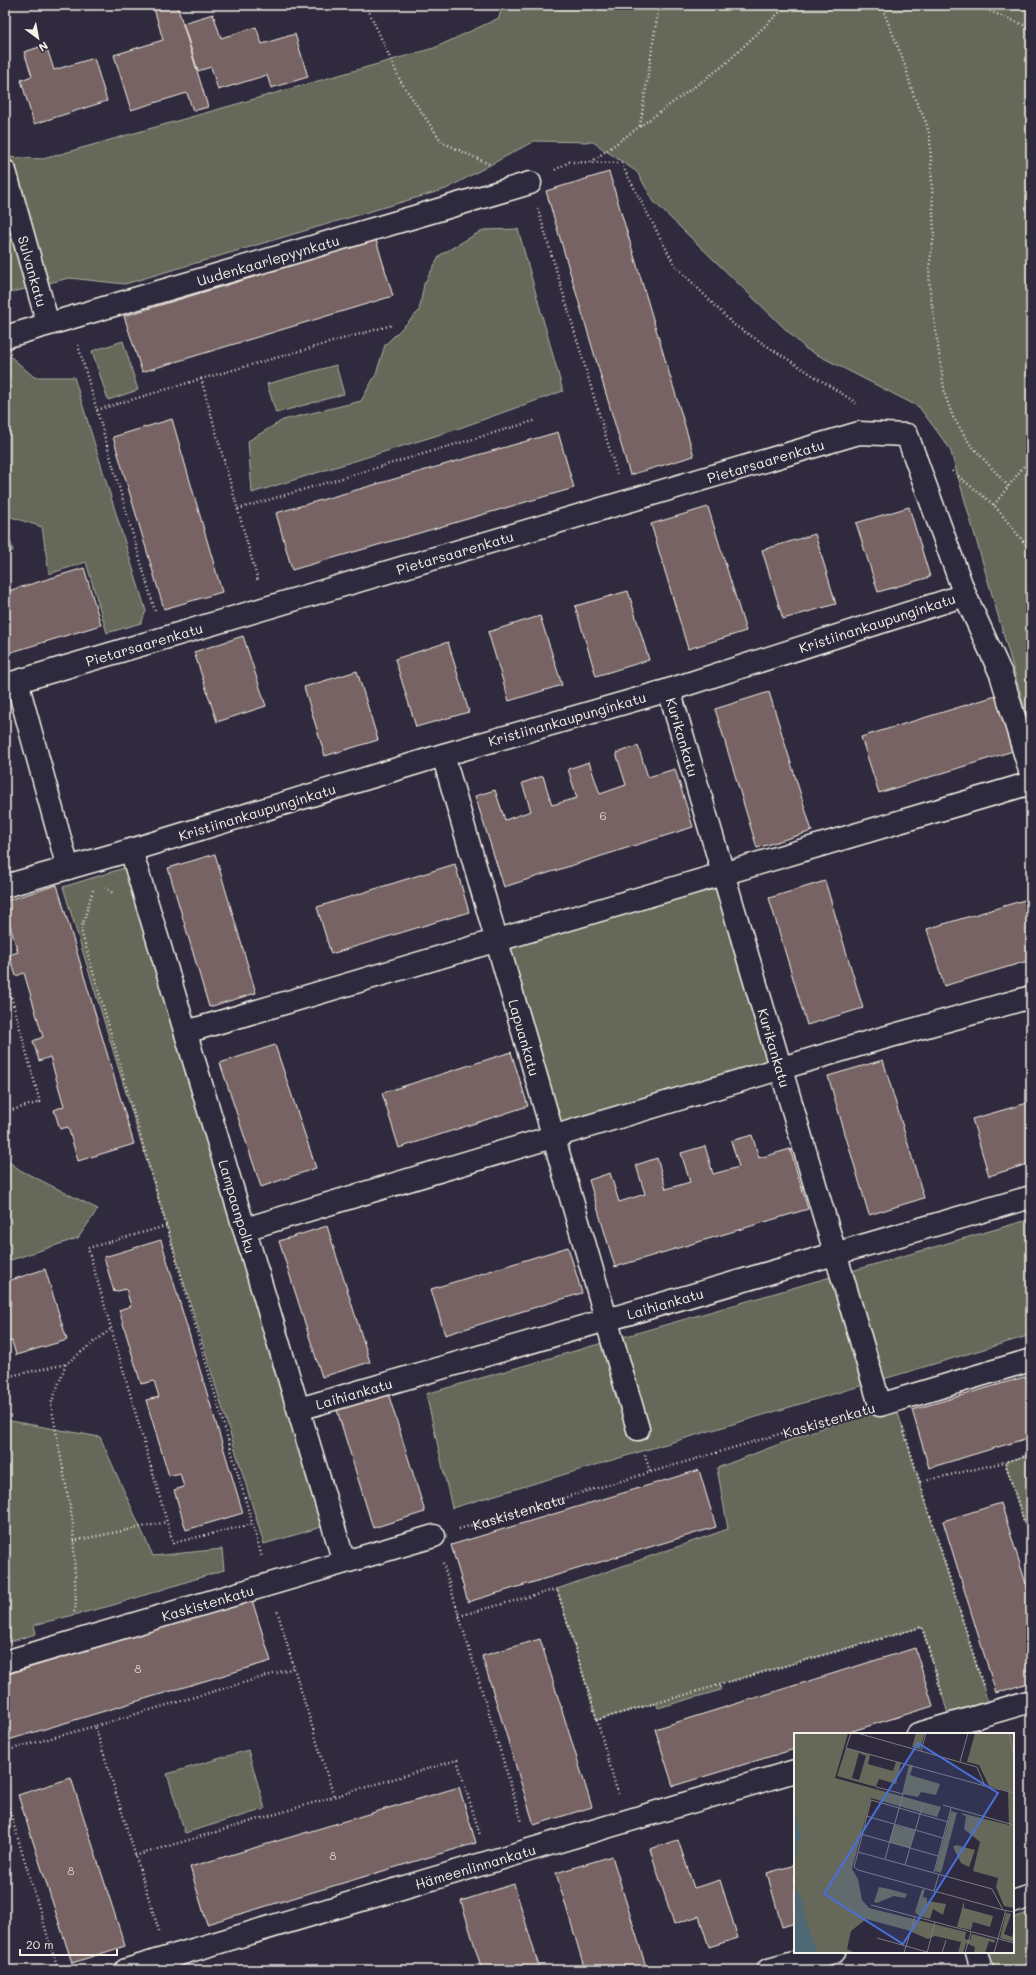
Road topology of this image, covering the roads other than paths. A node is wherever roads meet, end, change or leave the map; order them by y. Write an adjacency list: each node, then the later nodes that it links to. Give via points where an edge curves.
1 (5, 172): 3 (street, Sulvankatu)
2 (530, 183): 3 (street, Uudenkaarlepyynkatu)
3 (48, 324): 4 (street, Uudenkaarlepyynkatu)
4 (5, 337)
5 (907, 435): 6 (street, Kristiinankaupunginkatu); 7 (street, Pietarsaarenkatu, via 859,433)
6 (965, 595): 8 (street, Kristiinankaupunginkatu); 10 (street, via 1001,674)
7 (11, 684): 13 (street)
8 (669, 690): 9 (street, Kristiinankaupunginkatu); 14 (street, Kurikankatu)
9 (443, 755): 12 (street, Kristiinankaupunginkatu); 16 (street, Lapuankatu)
10 (1031, 774)
11 (1031, 783): 14 (street)
12 (131, 850): 13 (street, Kristiinankaupunginkatu); 18 (street, Lampaanpolku)
13 (68, 868): 15 (street, Kristiinankaupunginkatu)
14 (723, 874): 16 (street); 19 (street, Kurikankatu)
15 (5, 886)
16 (496, 941): 18 (street); 20 (street, Lapuankatu)
17 (1031, 997): 19 (street)
18 (186, 1032): 22 (street, Lampaanpolku)
19 (780, 1069): 20 (street); 23 (street, Kurikankatu)
20 (552, 1137): 22 (street); 24 (street, Lapuankatu)
21 (1031, 1197): 23 (street, Laihiankatu)
22 (245, 1229): 27 (street, Lampaanpolku)
23 (835, 1253): 24 (street, Laihiankatu); 26 (street, Kurikankatu)
24 (605, 1320): 27 (street, Laihiankatu); 28 (street, Lapuankatu)
25 (1031, 1360): 26 (street, Kaskistenkatu)
26 (887, 1402)
27 (299, 1409): 30 (street, Lampaanpolku)
28 (638, 1429)
29 (434, 1536): 30 (street, Kaskistenkatu)
30 (344, 1562): 31 (street, Kaskistenkatu)
31 (5, 1662)
32 (1031, 1700): 33 (street)
33 (921, 1733)
34 (794, 1771): 39 (street, Hämeenlinnankatu, via 488,1862)
35 (1031, 1896): 36 (street)
36 (1014, 1902)
37 (830, 1953): 41 (street)
38 (977, 1953): 42 (street)
39 (164, 1963): 40 (street, Hämeenlinnankatu)
40 (126, 1970)
41 (768, 1970)
42 (982, 1970)

